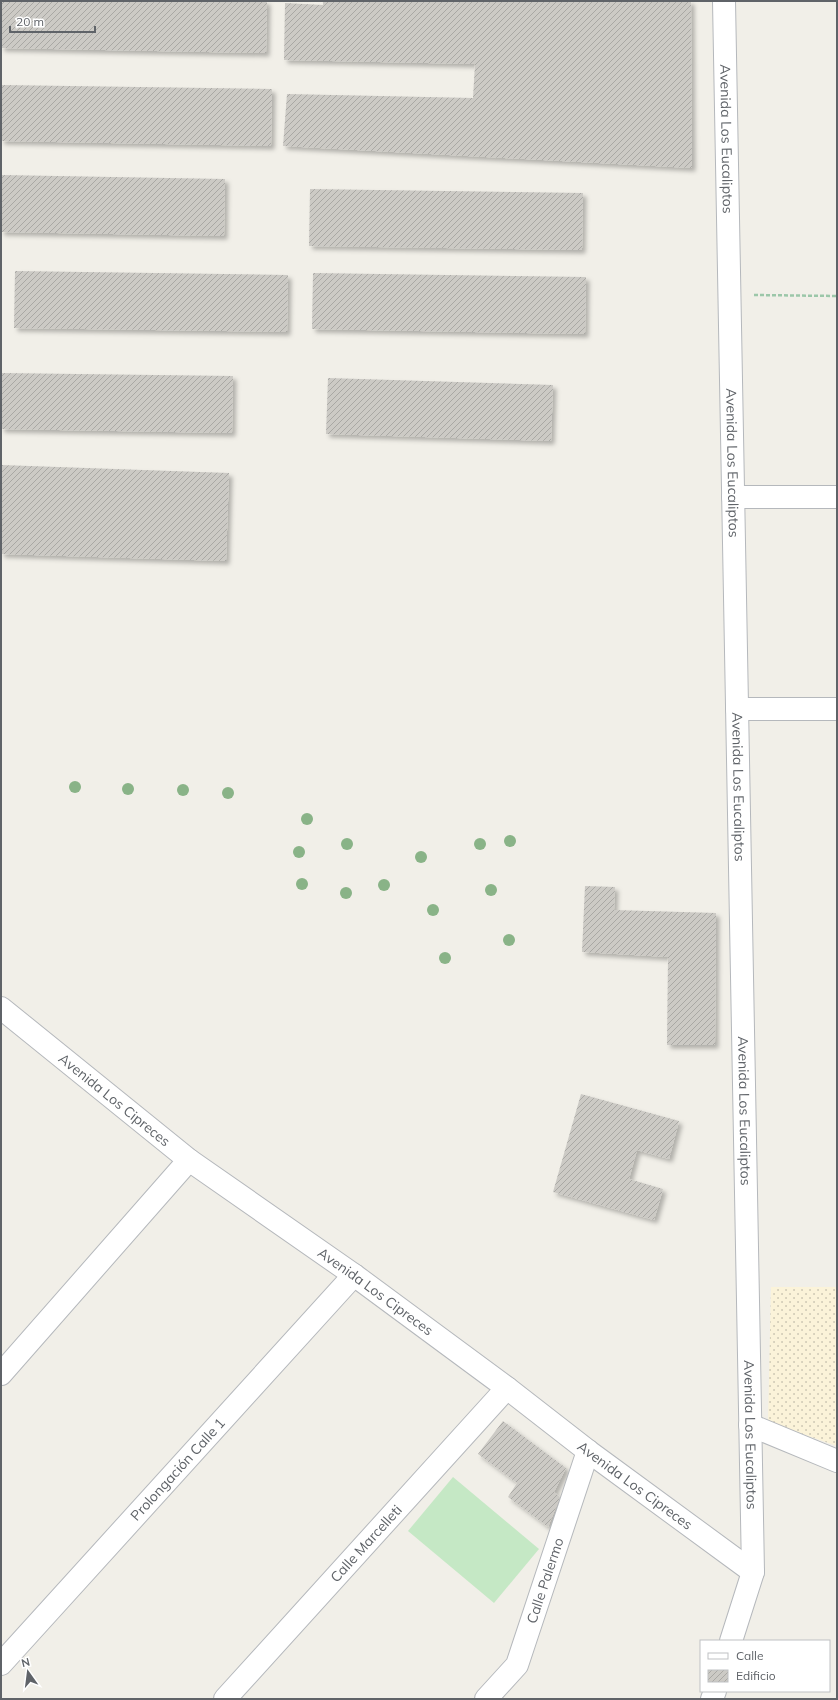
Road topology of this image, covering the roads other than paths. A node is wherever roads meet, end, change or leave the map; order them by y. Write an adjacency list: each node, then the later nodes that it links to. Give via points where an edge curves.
1 (724, 1): 3 (street, Avenida Los Eucaliptos)
2 (837, 496): 3 (street)
3 (733, 497): 4 (street, Avenida Los Eucaliptos)
4 (737, 709): 5 (street); 11 (street, Avenida Los Eucaliptos)
5 (837, 710)
6 (1, 1008): 7 (street, Avenida Los Cipreces)
7 (189, 1160): 8 (street, Avenida Los Cipreces); 9 (street)
8 (354, 1276): 10 (street, Avenida Los Cipreces); 16 (street, Prolongación Calle 1)
9 (1, 1374)
10 (507, 1388): 12 (street, Avenida Los Cipreces); 18 (street, Calle Marcelleti)
11 (750, 1425): 13 (street); 14 (street, Avenida Los Eucaliptos)
12 (588, 1451): 14 (street, Avenida Los Cipreces); 17 (street, Calle Palermo)
13 (837, 1461)
14 (753, 1572): 15 (street, Avenida Los Eucaliptos)
15 (731, 1640)
16 (1, 1664)
17 (518, 1665): 19 (street, Calle Palermo); 20 (street)
18 (225, 1699)
19 (486, 1699)
20 (506, 1699)

